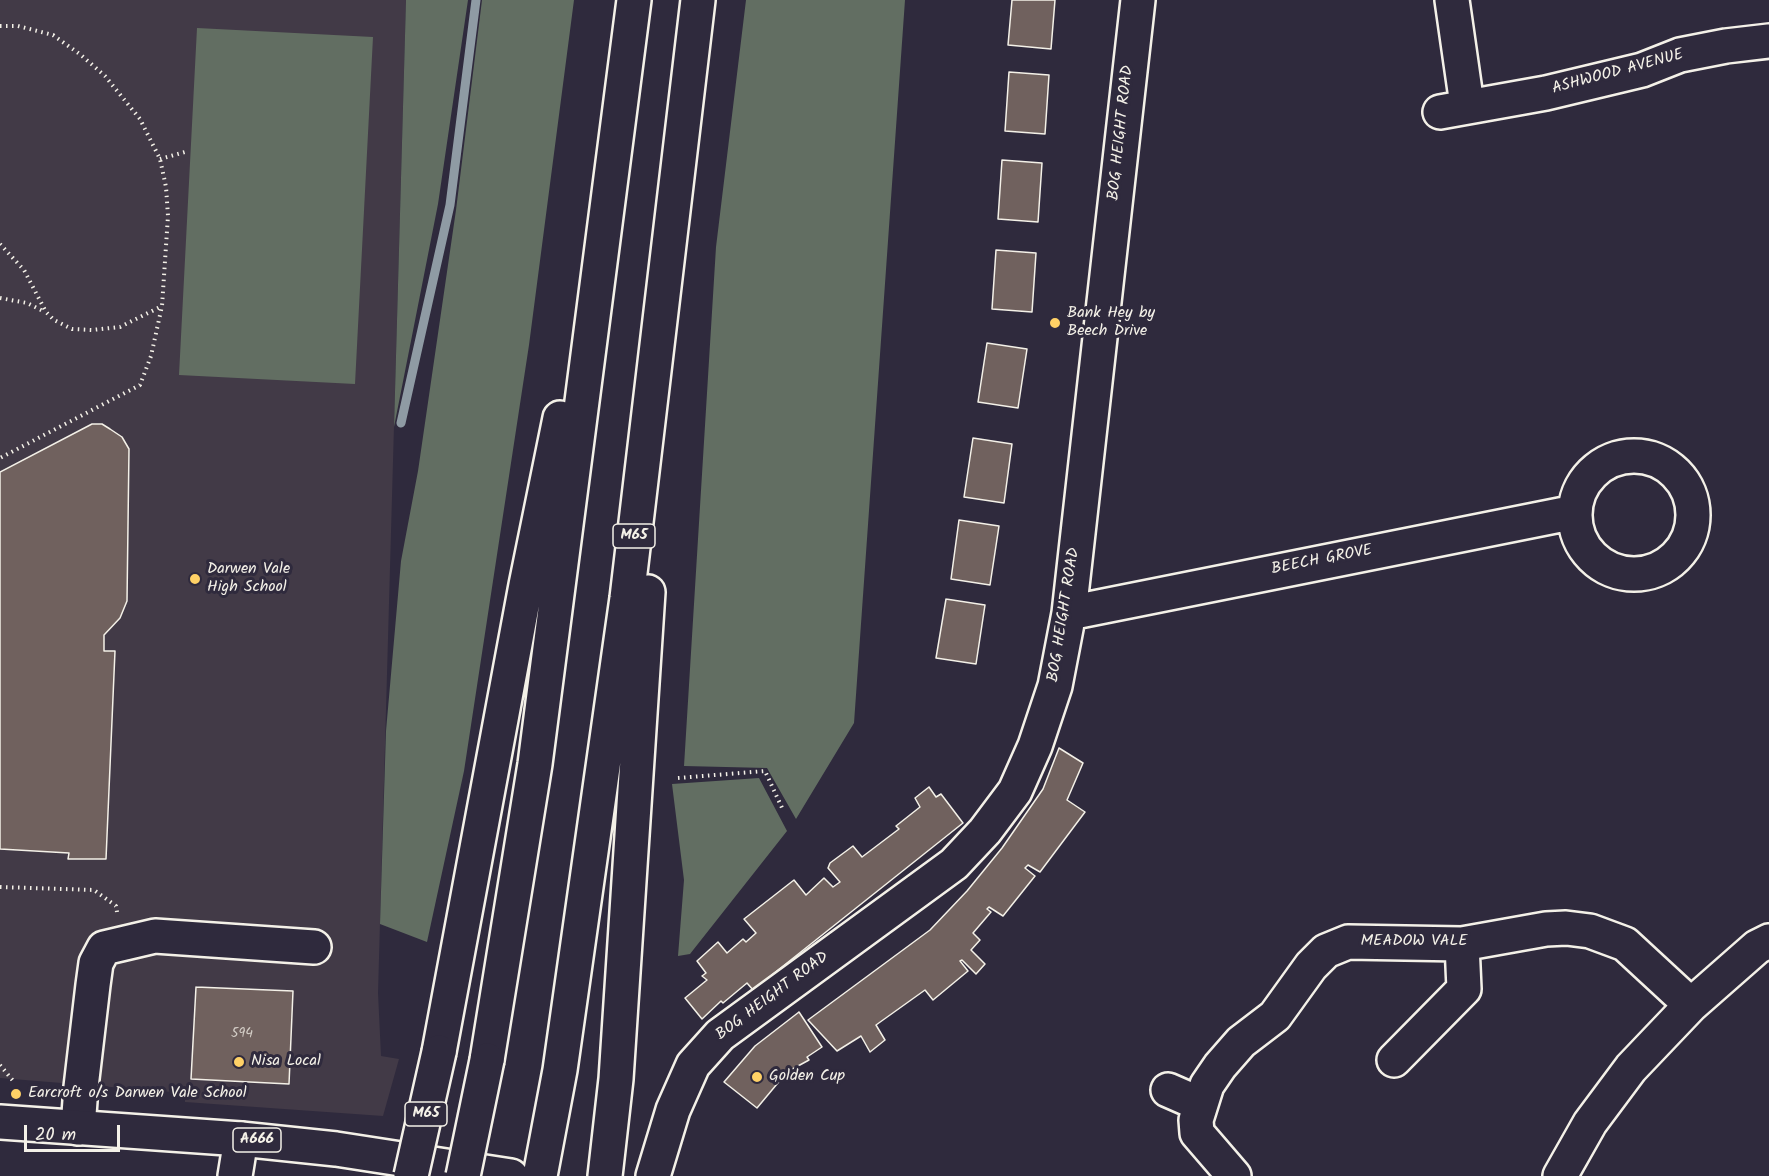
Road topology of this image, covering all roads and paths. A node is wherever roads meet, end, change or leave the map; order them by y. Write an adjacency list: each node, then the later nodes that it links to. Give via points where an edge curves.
1 (634, 0): 8 (main road, M65)
2 (698, 0): 10 (main road, M65)
3 (1138, 0): 17 (main road, BOG HEIGHT ROAD)
4 (1452, 0): 6 (main road, ASHWOOD AVENUE, via 1454,109 1546,93 1642,70 1680,55)
5 (0, 27): 9 (path, via 18,26 53,35 81,55 105,76 140,119)
6 (1769, 41)
7 (184, 152): 9 (path)
8 (614, 153): 33 (main road, M65, bridge, via 526,585 439,1052); 34 (main road, M65, bridge, via 536,764)
9 (159, 159): 13 (path, via 168,216)
10 (673, 210): 36 (main road, M65, via 627,598 560,1071); 37 (main road, via 616,1079)
11 (0, 244): 14 (path, via 24,270)
12 (0, 298): 14 (path, via 27,303)
13 (162, 306): 14 (path, via 120,327 93,330 72,329); 15 (path, via 140,385)
14 (46, 312)
15 (0, 458)
16 (1575, 512): 17 (main road, BEECH GROVE)
17 (1069, 613): 38 (main road, BOG HEIGHT ROAD, via 1055,686 1035,746 1015,790 985,831 954,864 720,1035 693,1065)
18 (678, 778): 19 (path, via 765,771)
19 (783, 810)
20 (1769, 941): 23 (main road)
21 (1462, 944): 23 (main road, MEADOW VALE, via 1546,929 1590,931 1625,944); 24 (main road, via 1464,989); 28 (main road, MEADOW VALE, via 1348,942 1326,951 1275,1016 1241,1042 1220,1066)
22 (314, 947): 30 (main road, via 155,936 104,948 96,963)
23 (1691, 1005): 40 (main road, via 1631,1068 1590,1123)
24 (1394, 1060)
25 (0, 1065): 26 (path)
26 (14, 1082)
27 (1168, 1090): 28 (main road)
28 (1200, 1104): 39 (main road, MEADOW VALE, via 1197,1134)
29 (0, 1122): 30 (main road, A666)
30 (78, 1128): 31 (main road, A666)
31 (241, 1138): 32 (main road); 35 (main road, A666)
32 (235, 1176)
33 (411, 1176)
34 (464, 1176)
35 (511, 1176)
36 (540, 1176)
37 (605, 1176)
38 (652, 1176)
39 (1234, 1176)
40 (1560, 1176)

